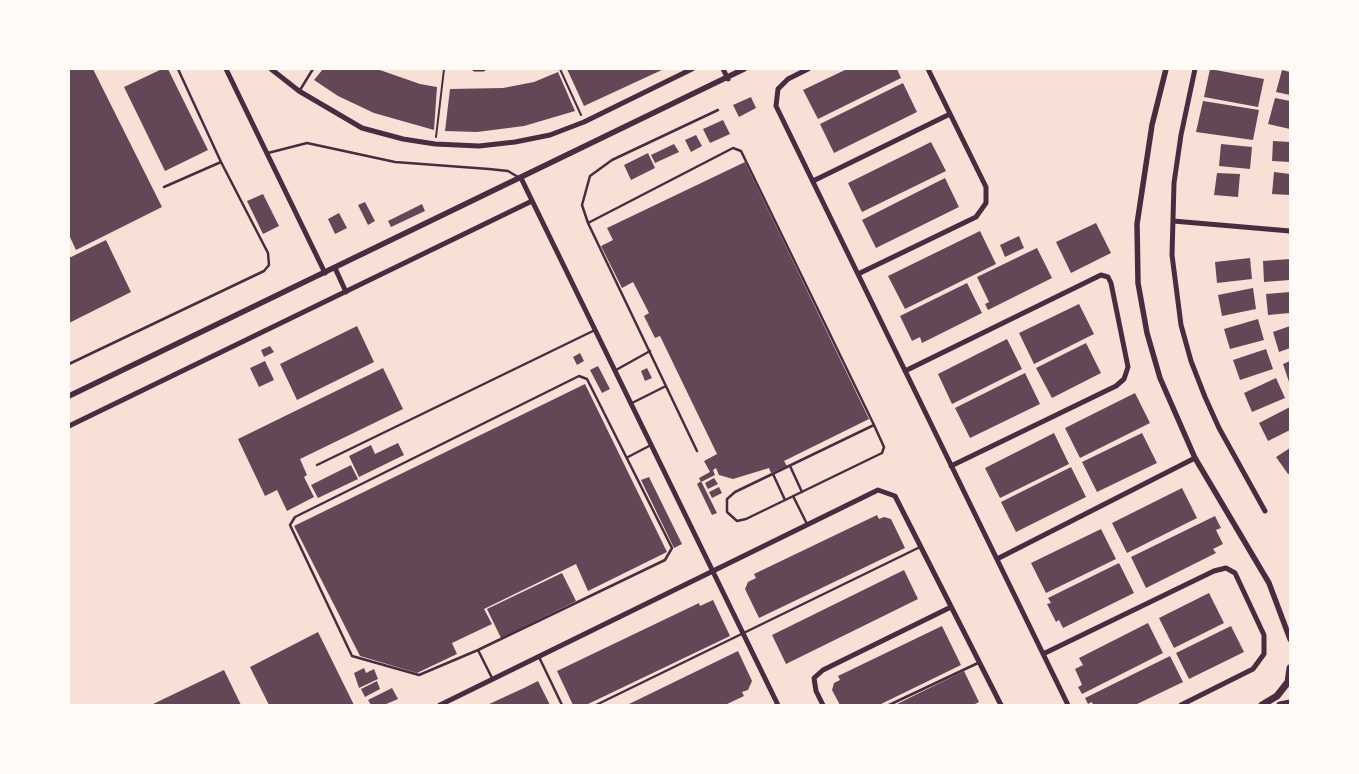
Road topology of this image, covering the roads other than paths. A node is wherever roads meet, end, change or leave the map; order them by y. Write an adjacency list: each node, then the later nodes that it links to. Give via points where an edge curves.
1 (178, 69): 19 (lane)
2 (226, 69): 18 (street)
3 (271, 69): 15 (street)
4 (313, 69): 15 (lane)
5 (475, 69): 6 (street)
6 (482, 69)
7 (692, 69): 15 (street, via 584,122 550,135 479,146 402,139 362,128)
8 (723, 69): 14 (street)
9 (744, 69): 14 (street)
10 (808, 69): 21 (street, via 788,79 778,89 776,106)
11 (928, 69): 17 (street)
12 (1166, 69): 44 (street, via 1152,125 1137,224 1138,283 1147,333 1160,378)
13 (1195, 69): 24 (street, via 1174,183)
14 (728, 79): 20 (street)
15 (299, 91)
16 (718, 110): 25 (lane, via 612,160 590,176 582,204)
17 (950, 114): 21 (street); 29 (street, via 986,187 986,203 976,217)
18 (267, 154): 20 (lane, via 306,143 395,162 508,171); 28 (street)
19 (221, 162): 22 (lane); 33 (lane, via 268,253 269,265 264,271)
20 (521, 178): 23 (street); 27 (street)
21 (813, 181): 29 (street)
22 (164, 187)
23 (532, 202): 30 (street); 31 (street)
24 (1173, 221): 26 (street); 52 (street, via 1176,290 1191,361 1219,428)
25 (588, 223): 32 (lane); 39 (lane, via 734,148 741,152)
26 (1290, 231)
27 (335, 268): 28 (street); 30 (street)
28 (325, 273): 37 (street)
29 (858, 274): 35 (street)
30 (346, 292): 40 (street)
31 (595, 330): 34 (street); 45 (lane)
32 (650, 351): 34 (lane); 36 (lane)
33 (69, 364)
34 (614, 370): 38 (street)
35 (905, 371): 47 (street); 47 (street, via 1101,275 1108,277 1111,283 1128,368 1124,378 1116,386)
36 (666, 386): 38 (lane); 42 (lane)
37 (69, 396)
38 (631, 404): 41 (street)
39 (874, 425): 46 (lane); 49 (lane, via 884,447 882,453)
40 (69, 426)
41 (651, 445): 43 (lane); 56 (street)
42 (697, 451)
43 (628, 458): 60 (lane, via 672,548 665,560); 60 (lane, via 588,379 579,376 295,517 290,525 352,656 419,675)
44 (1195, 458): 55 (street); 59 (street, via 1269,583)
45 (317, 465)
46 (790, 466): 48 (lane); 49 (lane)
47 (951, 466): 55 (street)
48 (773, 474): 51 (lane); 51 (lane, via 727,499 727,512 737,520 746,519)
49 (802, 492): 50 (lane)
50 (793, 496): 51 (lane); 53 (lane)
51 (785, 500)
52 (1265, 511)
53 (808, 525): 54 (street, via 878,490 895,496); 56 (street)
54 (921, 547): 57 (street); 58 (lane)
55 (997, 559): 61 (street)
56 (713, 572): 58 (street); 62 (street)
57 (951, 607): 63 (street); 71 (street, via 823,670 814,678)
58 (743, 633): 69 (lane); 70 (street)
59 (1290, 639)
60 (478, 650): 65 (lane)
61 (1043, 654): 74 (street); 75 (street, via 1226,568 1235,573 1264,635 1264,654 1253,669)
62 (539, 657): 65 (street); 68 (lane)
63 (979, 663): 72 (lane); 73 (street)
64 (1290, 668): 76 (main road, via 1288,682 1277,696)
65 (492, 680): 67 (street)
66 (1290, 703): 77 (main road)
67 (440, 705)
68 (562, 705)
69 (596, 705)
70 (778, 705)
71 (823, 705)
72 (889, 705)
73 (1001, 705)
74 (1068, 705)
75 (1181, 705)
76 (1262, 705)
77 (1280, 705)

